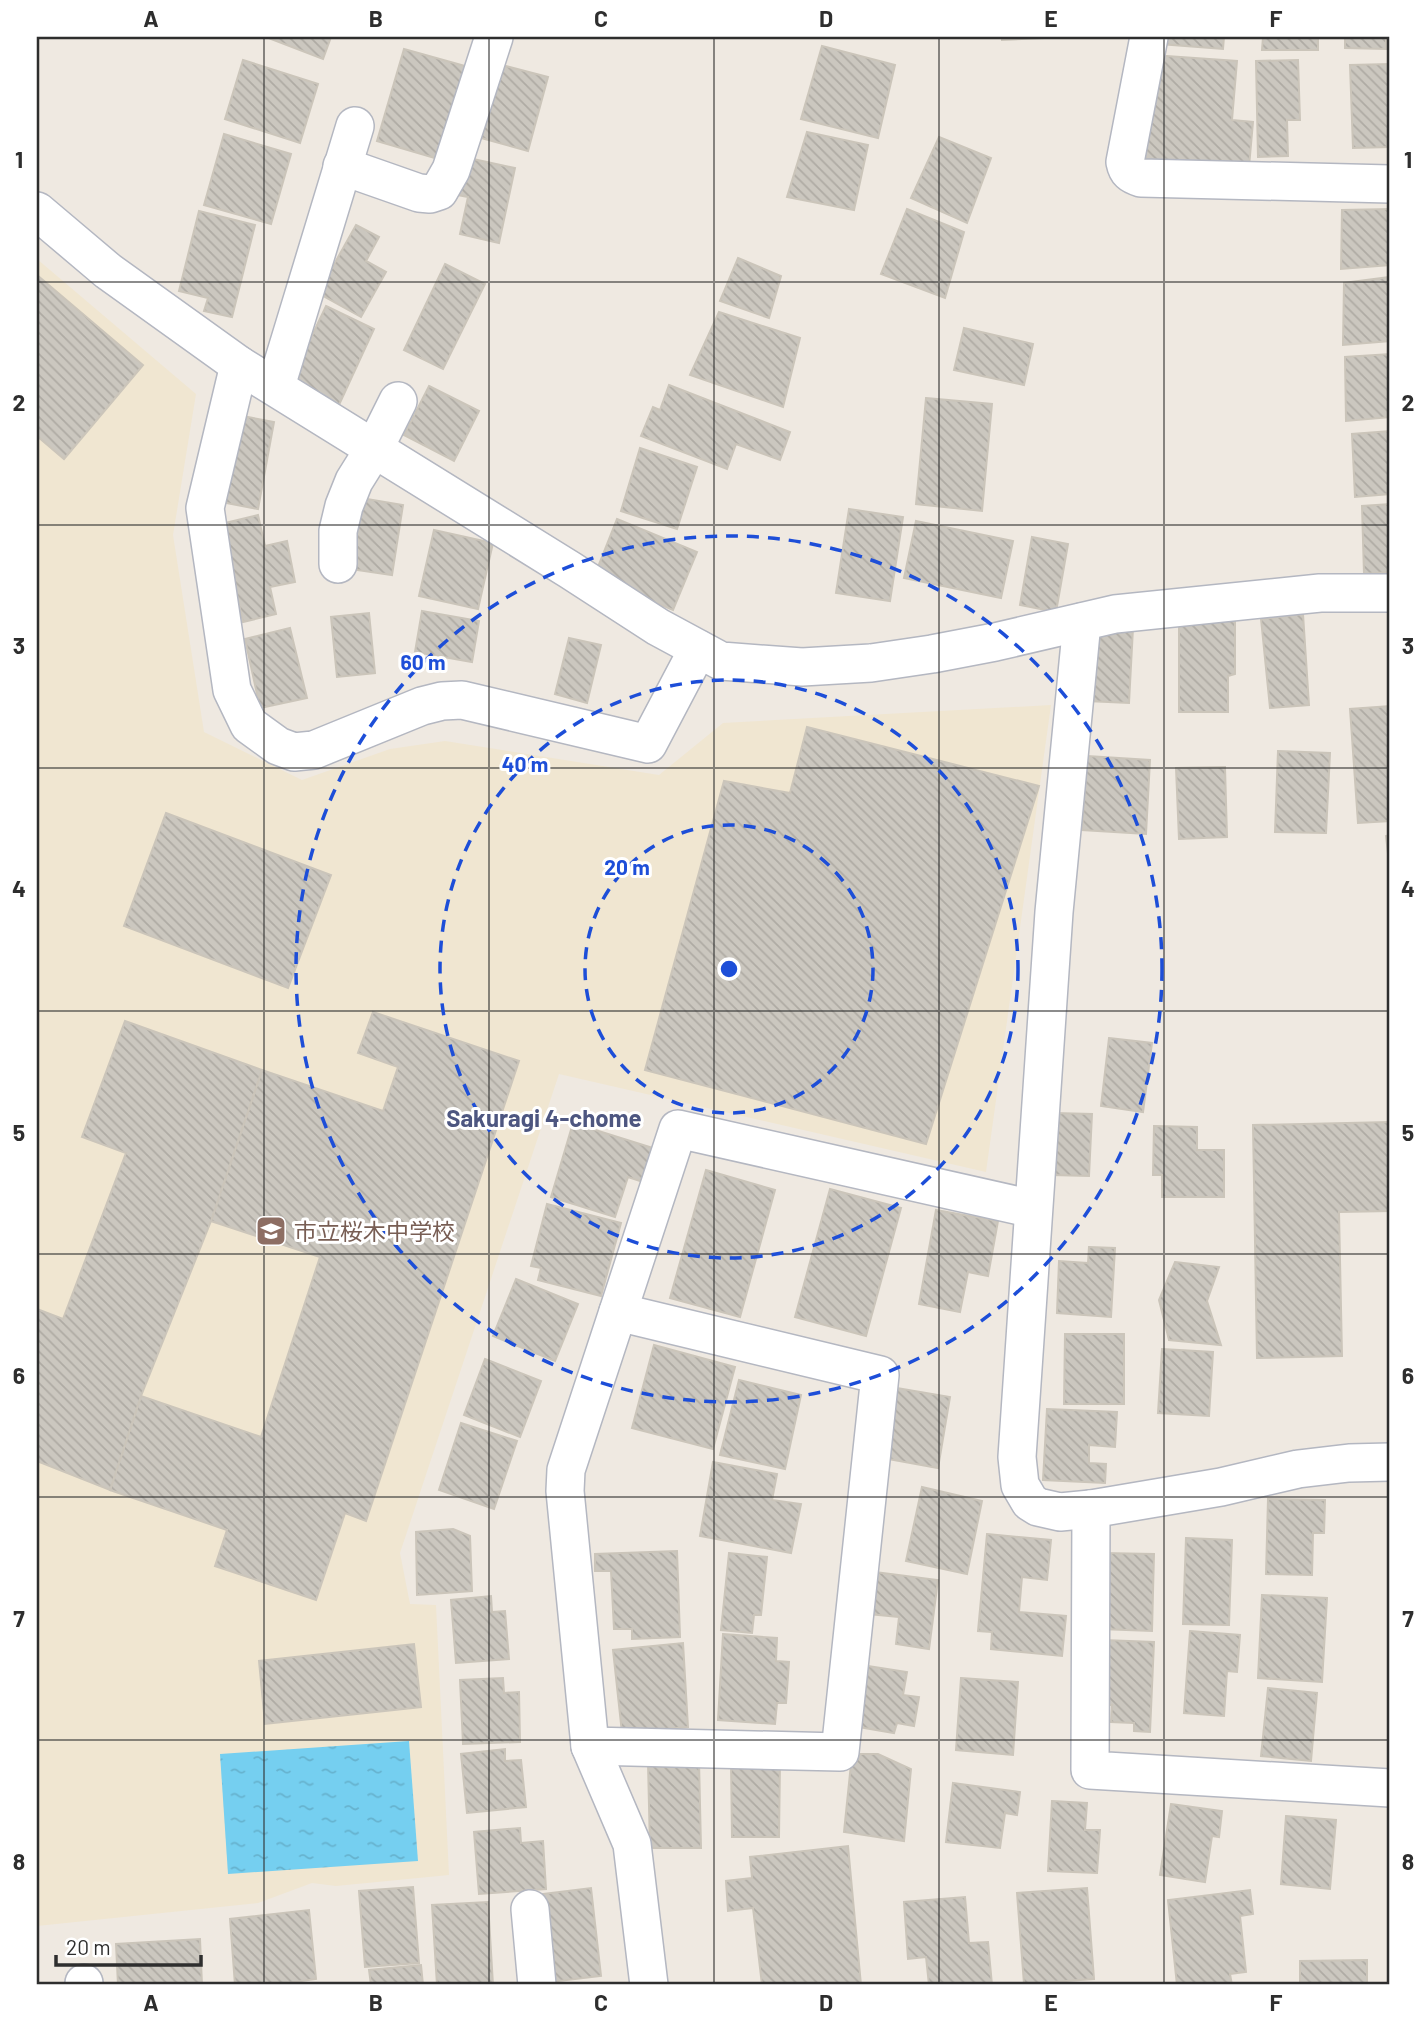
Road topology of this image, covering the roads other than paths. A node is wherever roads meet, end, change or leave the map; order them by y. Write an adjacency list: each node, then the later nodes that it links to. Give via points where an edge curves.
1 (494, 37): 4 (street, via 451,170 439,191 419,193)
2 (1149, 37): 5 (street, via 1125,162 1129,173 1141,178)
3 (355, 126): 4 (street)
4 (342, 166): 8 (street)
5 (1390, 184)
6 (37, 211): 7 (street, via 108,271)
7 (239, 365): 8 (street); 14 (street, via 205,508 232,690 249,725 278,746 294,752 314,750 422,706 463,700 648,744)
8 (276, 386): 10 (street)
9 (398, 401): 10 (street)
10 (374, 449): 11 (street, via 344,506); 14 (street)
11 (338, 564)
12 (1390, 593): 13 (street, via 1320,593 1115,614)
13 (1082, 622): 14 (street, via 932,654 857,664 745,664 721,661); 15 (street, via 1054,912)
14 (698, 649)
15 (1033, 1209): 16 (street, via 678,1129); 18 (street, via 1017,1457 1020,1485 1038,1507 1060,1512)
16 (618, 1312): 19 (street, via 566,1470); 19 (street, via 880,1375 840,1752)
17 (1390, 1462): 18 (street, via 1298,1469)
18 (1091, 1509): 20 (street, via 1090,1770)
19 (590, 1746): 23 (street, via 632,1844)
20 (1390, 1788)
21 (530, 1909): 22 (street)
22 (537, 1985)
23 (649, 1985)

